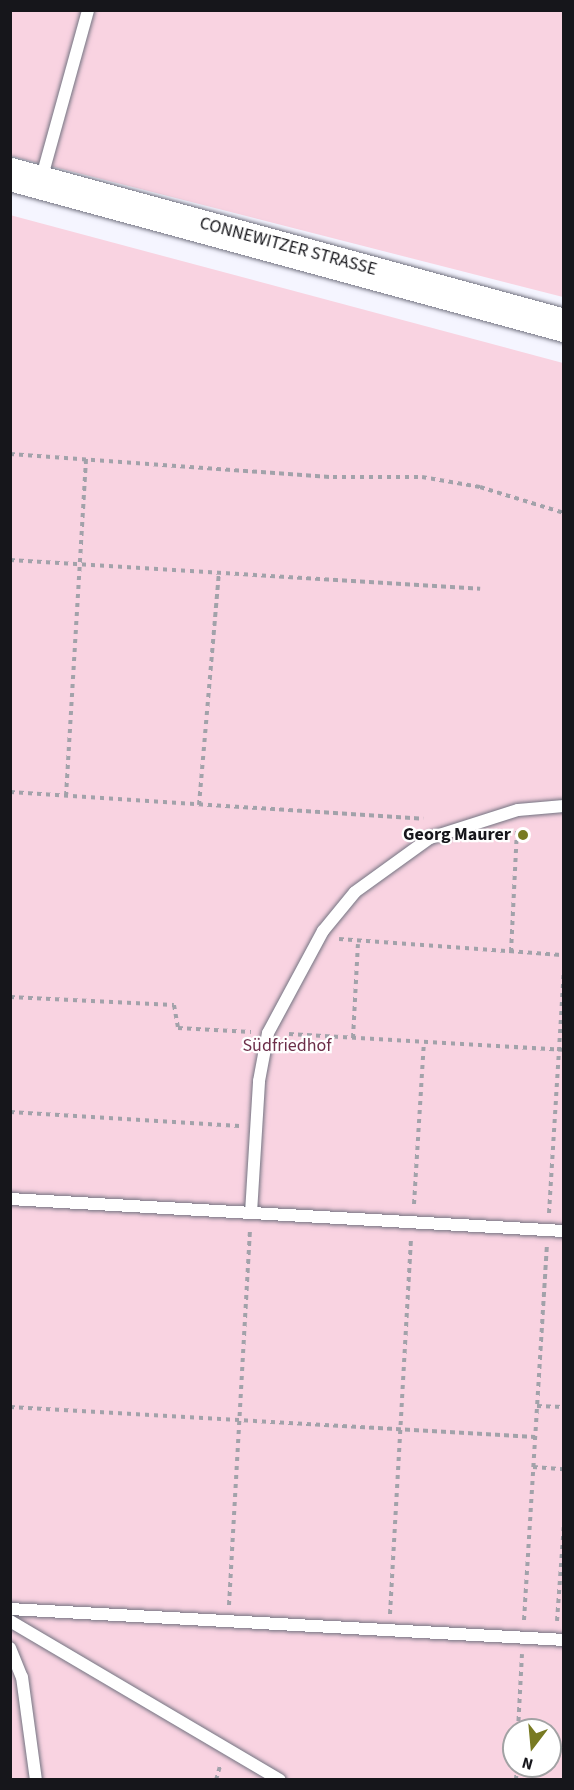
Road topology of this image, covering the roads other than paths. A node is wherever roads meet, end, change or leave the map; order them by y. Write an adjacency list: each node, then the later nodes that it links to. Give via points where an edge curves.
1 (88, 10): 2 (lane)
2 (25, 178): 3 (street, CONNEWITZER STRASSE)
3 (564, 325)
4 (564, 806): 6 (lane, via 518,810 430,838 355,892 323,931 268,1033 255,1127)
5 (10, 1199): 6 (lane)
6 (251, 1213): 7 (lane)
7 (564, 1231)
8 (10, 1609): 10 (lane)
9 (10, 1622): 13 (lane)
10 (560, 1640)
11 (10, 1648): 12 (lane, via 26,1697)
12 (36, 1779)
13 (280, 1779)

